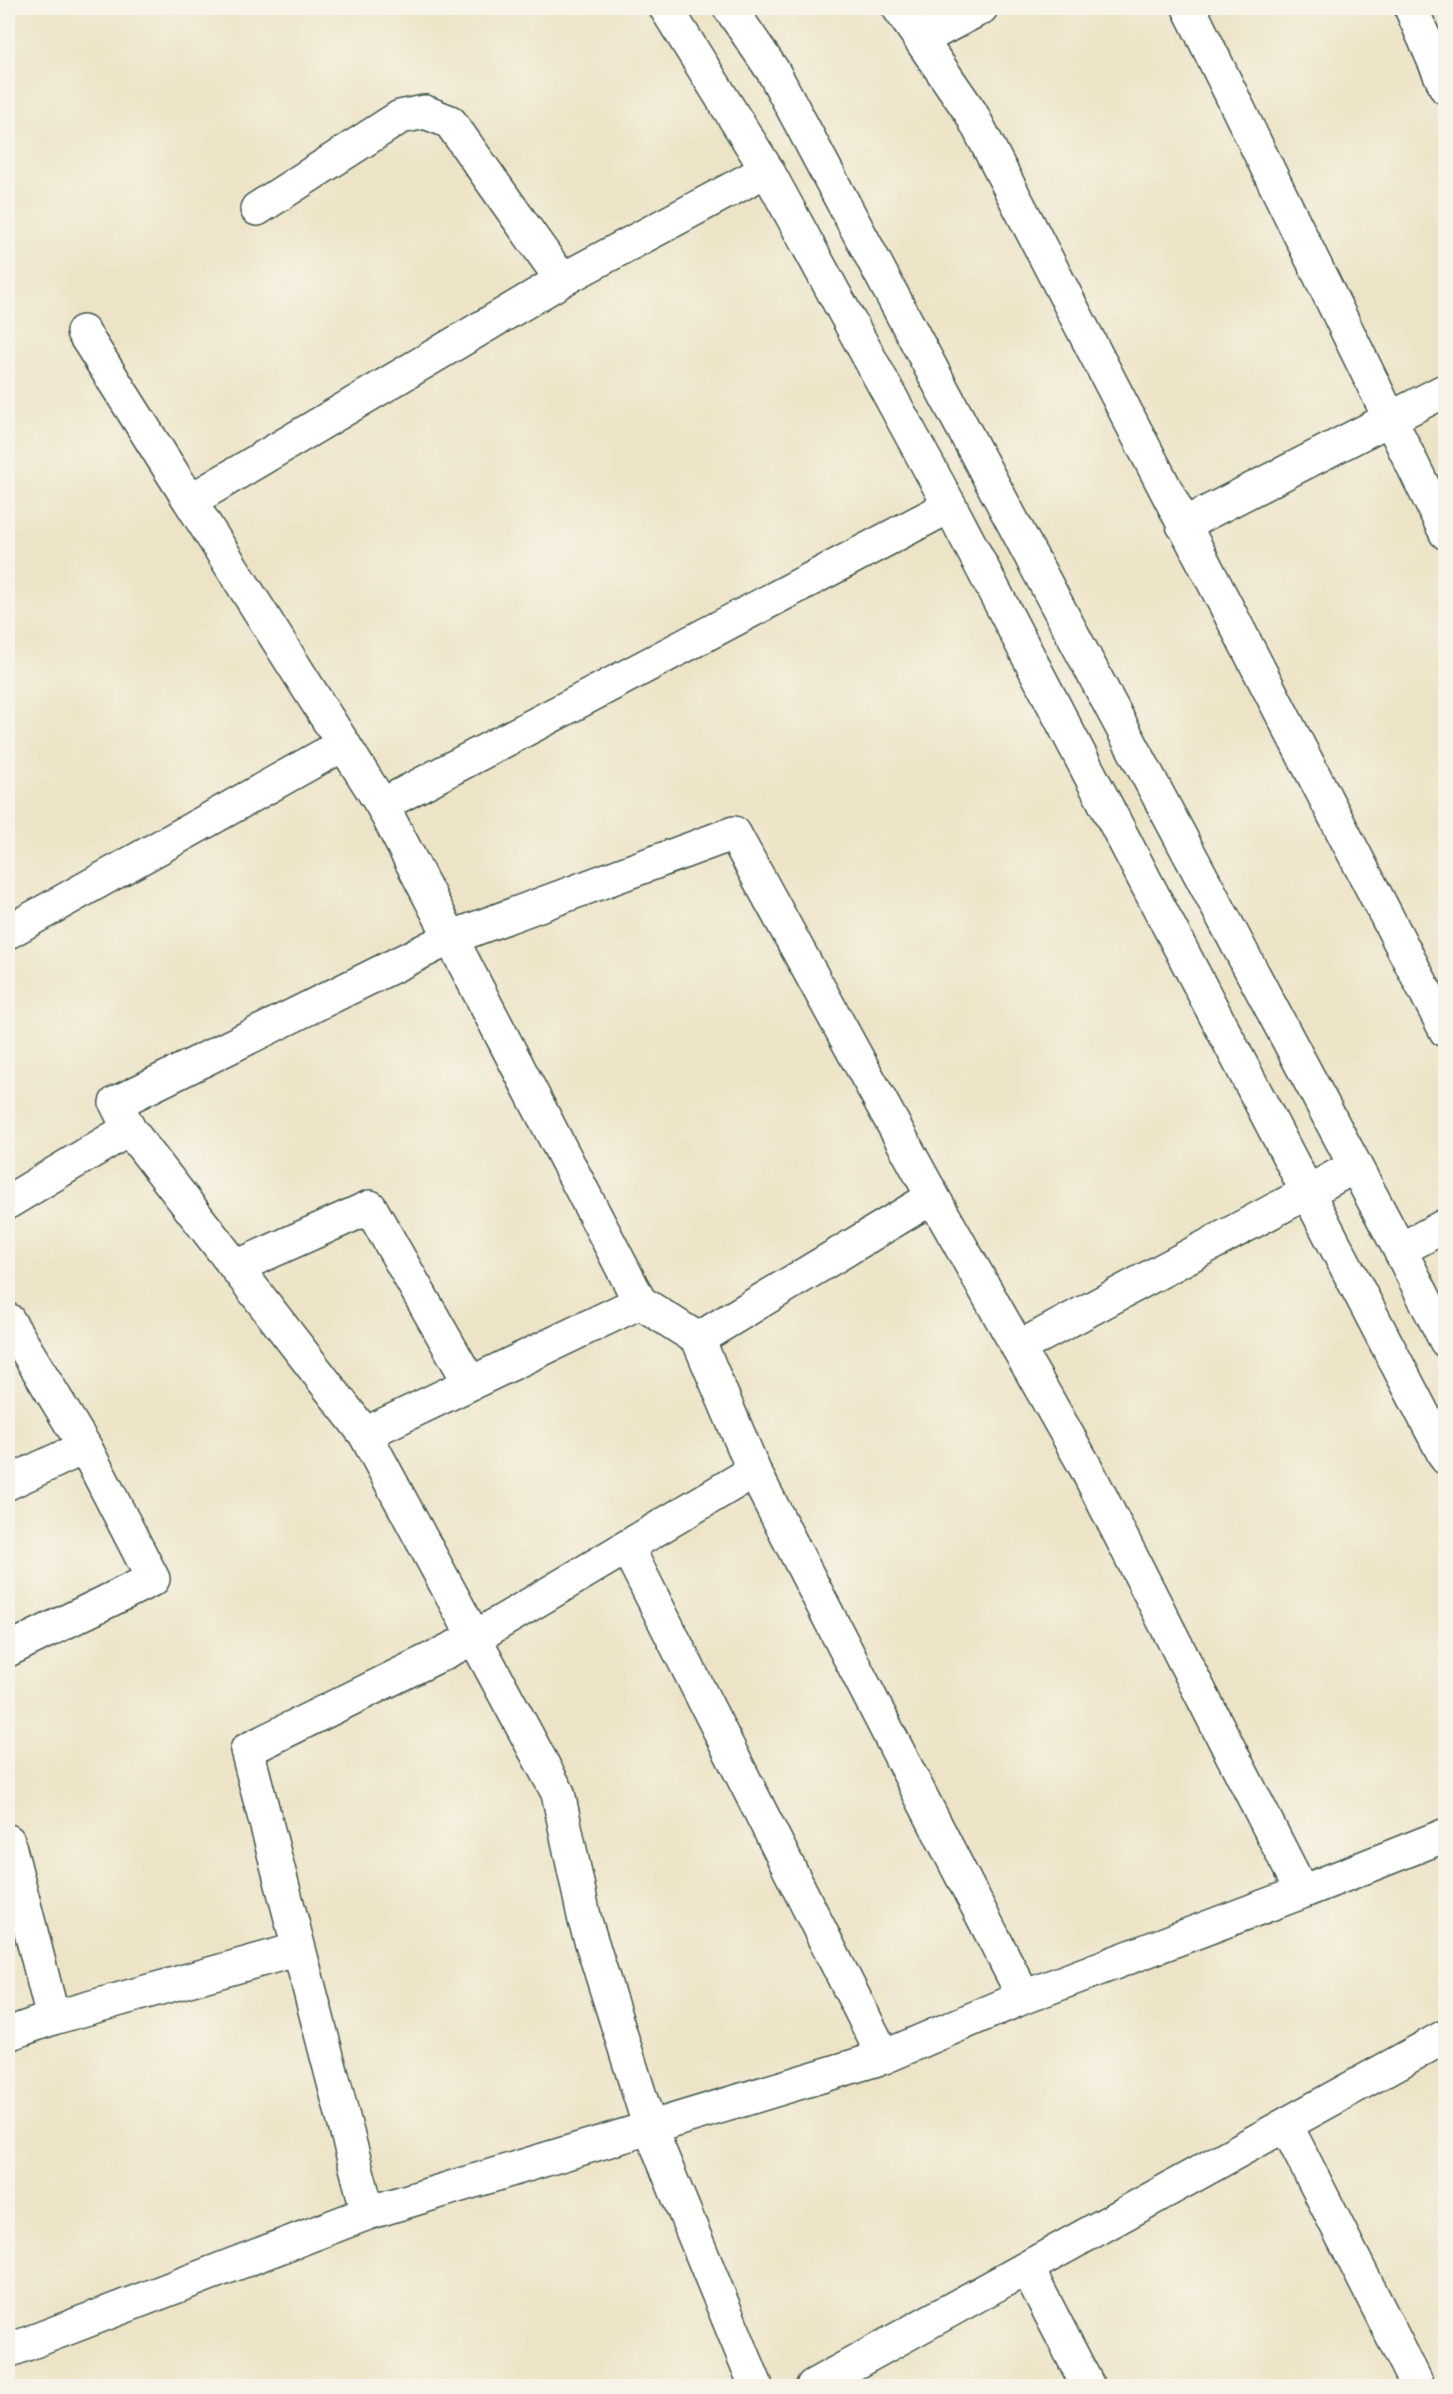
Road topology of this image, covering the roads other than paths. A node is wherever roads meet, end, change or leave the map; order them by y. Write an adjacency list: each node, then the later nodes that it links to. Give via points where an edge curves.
1 (666, 8): 9 (street)
2 (730, 8): 25 (street, via 773,71)
3 (899, 8): 7 (street)
4 (981, 8): 7 (street)
5 (1189, 8): 14 (street)
6 (1411, 8): 8 (street)
7 (922, 39): 17 (street, via 971,113)
8 (1446, 88)
9 (767, 170): 11 (street); 16 (street)
10 (257, 208): 11 (street, via 400,117 425,112 450,122)
11 (562, 280): 15 (street)
12 (83, 332): 15 (street)
13 (1446, 390): 14 (street)
14 (1388, 420): 17 (street); 18 (street)
15 (190, 501): 19 (street)
16 (950, 506): 20 (street); 26 (street)
17 (1183, 525): 23 (street)
18 (1446, 533)
19 (344, 744): 20 (street); 21 (street)
20 (382, 806): 22 (street)
21 (8, 932)
22 (450, 938): 24 (street, via 116,1103); 27 (street, via 734,833); 32 (street)
23 (1446, 1031)
24 (129, 1129): 28 (street); 31 (street)
25 (1355, 1166): 26 (street); 30 (street)
26 (1308, 1192): 36 (street); 40 (street)
27 (933, 1197): 34 (street); 36 (street)
28 (8, 1202)
29 (1446, 1225): 30 (street)
30 (1400, 1250): 35 (street)
31 (236, 1267): 37 (street, via 370,1207); 38 (street)
32 (640, 1302): 34 (street); 37 (street)
33 (8, 1320): 39 (street)
34 (698, 1339): 41 (street)
35 (1446, 1341)
36 (1018, 1347): 48 (street, via 1086,1468)
37 (470, 1383): 38 (street)
38 (364, 1434): 44 (street)
39 (85, 1448): 42 (street); 45 (street, via 153,1579)
40 (1446, 1458)
41 (754, 1471): 43 (street); 50 (street)
42 (8, 1483)
43 (627, 1547): 44 (street); 54 (street)
44 (474, 1638): 49 (street, via 247,1750); 56 (street, via 558,1793 585,1921)
45 (8, 1650)
46 (1446, 1836): 48 (street)
47 (8, 1841): 51 (street)
48 (1302, 1892): 50 (street)
49 (299, 1949): 51 (street); 57 (street)
50 (1024, 1996): 54 (street)
51 (53, 2018): 52 (street)
52 (8, 2034)
53 (1446, 2036): 55 (street)
54 (884, 2057): 56 (street)
55 (1286, 2125): 58 (street); 63 (street)
56 (650, 2128): 57 (street); 60 (street)
57 (368, 2213): 59 (street)
58 (1027, 2268): 61 (street); 62 (street)
59 (8, 2351)
60 (756, 2386)
61 (813, 2386)
62 (1088, 2386)
63 (1418, 2386)

